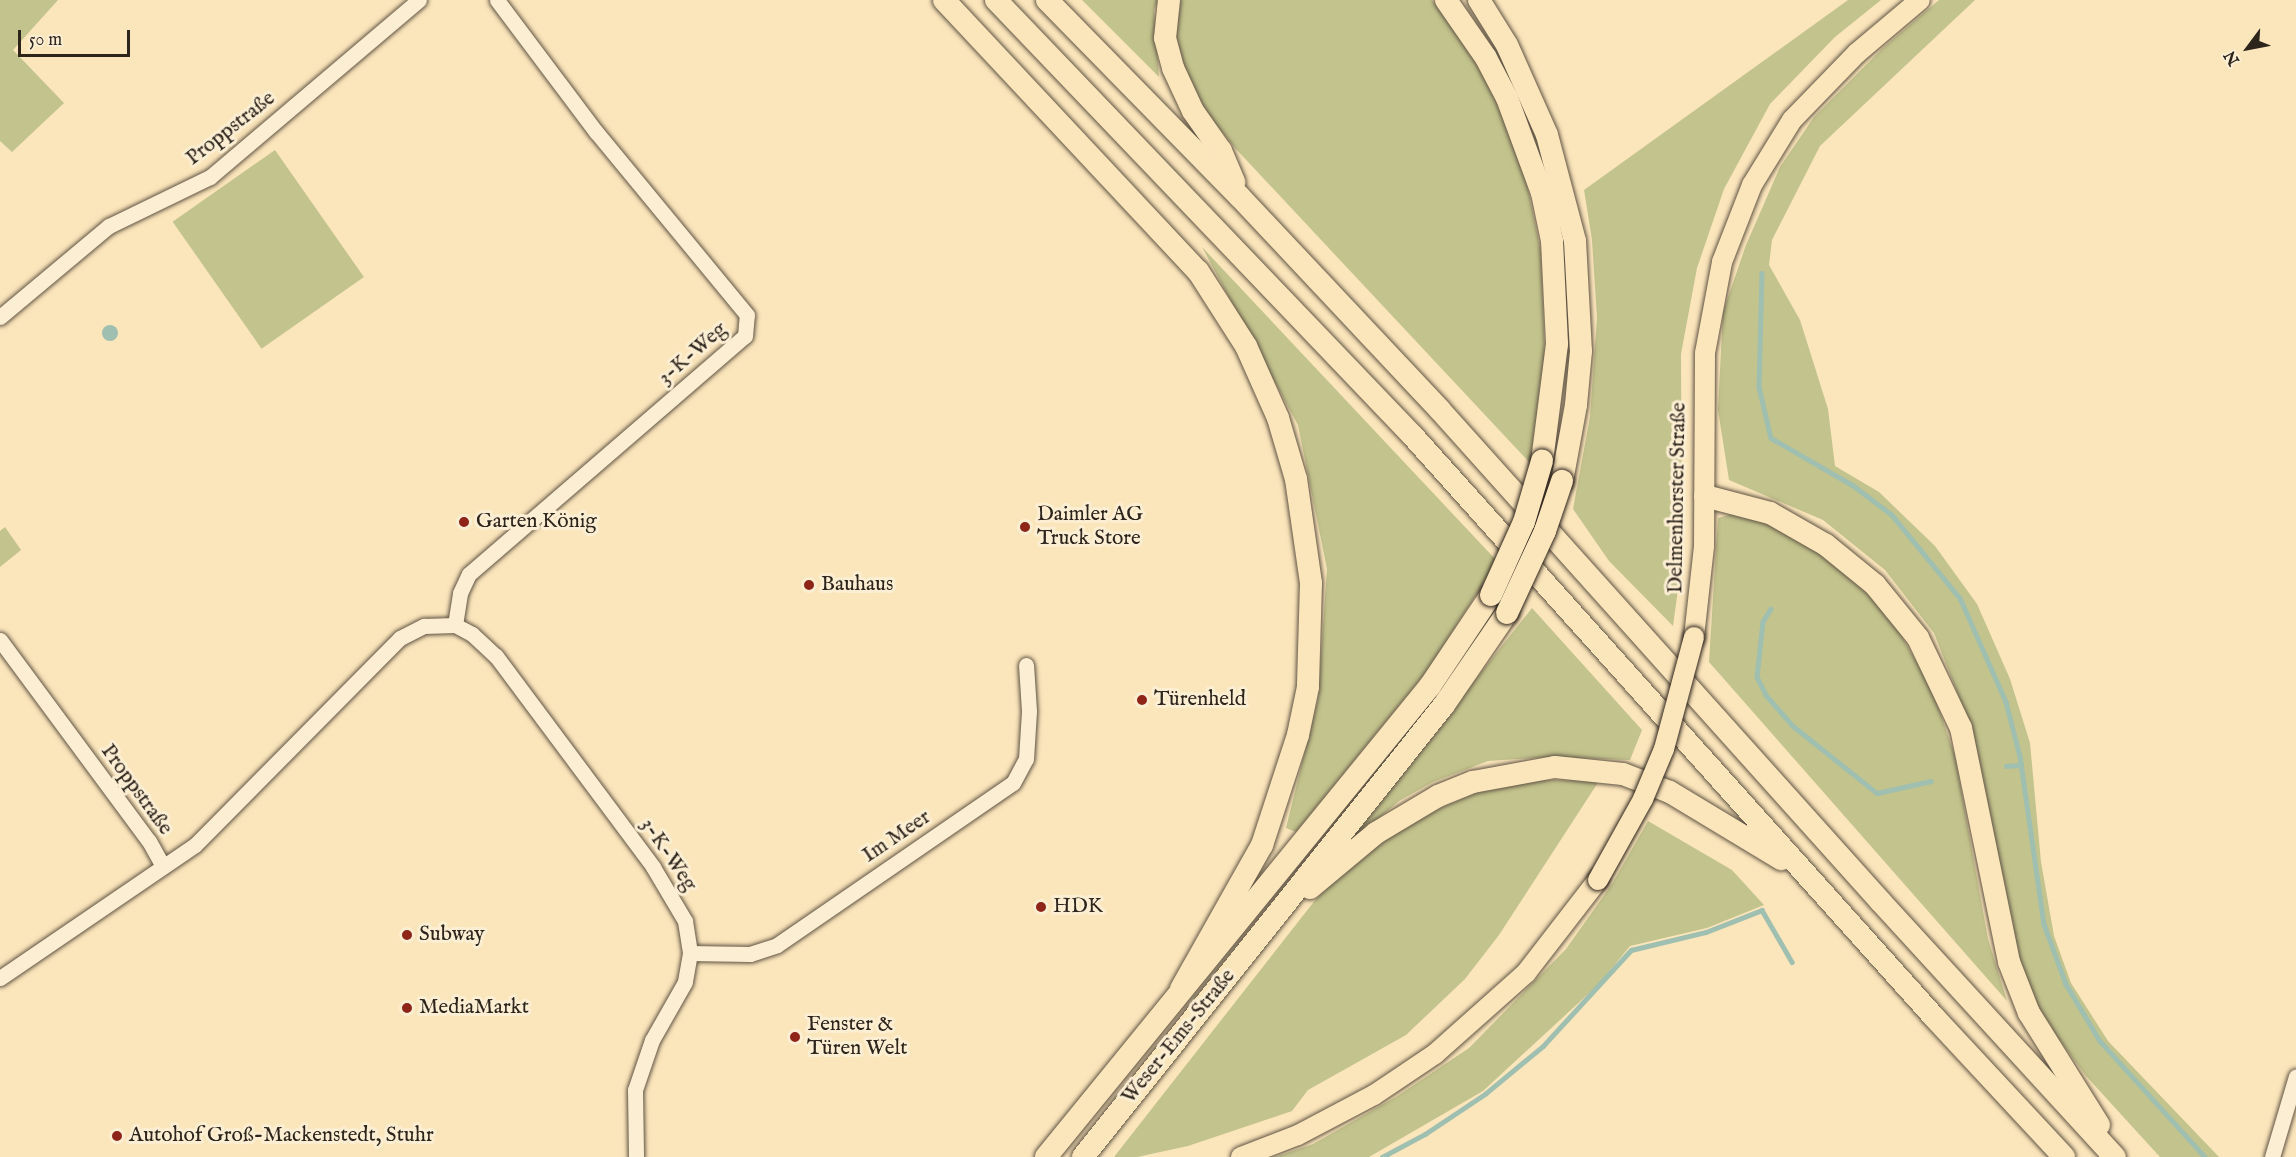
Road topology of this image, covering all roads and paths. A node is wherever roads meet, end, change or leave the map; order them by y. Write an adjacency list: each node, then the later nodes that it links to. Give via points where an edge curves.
1 (419, 0): 11 (street, Proppstraße, via 210,177 109,226)
2 (497, 0): 13 (street, 3-K-Weg, via 596,132 747,315 745,336 735,348 469,574 460,593)
3 (944, 0): 21 (highway, via 1198,271 1246,345 1278,418 1296,479 1311,583 1308,687 1298,735 1262,845)
4 (996, 0): 17 (highway, via 1412,435)
5 (1047, 0): 10 (highway)
6 (1169, 0): 10 (highway, via 1165,38 1173,68 1193,111 1221,152)
7 (1446, 0): 21 (highway, bridge, via 1486,58 1506,98 1542,193 1552,241 1557,344 1542,461 1524,522 1491,595 1430,686 1241,922)
8 (1479, 0): 18 (highway, bridge, via 1507,45 1547,135 1575,241 1581,351 1562,481 1545,531 1507,614 1444,705)
9 (1920, 0): 12 (main road, Delmenhorster Straße, via 1817,91 1771,150 1752,185 1722,261 1708,327)
10 (1240, 196): 28 (highway, via 1439,409 1881,902)
11 (0, 317)
12 (1705, 496): 26 (main road, Delmenhorster Straße, bridge, via 1701,597 1664,749 1643,800 1598,880 1526,973 1435,1054 1374,1095 1298,1135); 28 (highway, via 1770,513 1826,545 1875,585 1918,638 1961,728 2009,962 2029,1013)
13 (455, 625): 16 (street, via 424,626 400,638 220,823 184,854); 19 (street, 3-K-Weg, via 472,634 496,656 653,867 685,921)
14 (0, 640): 16 (street, Proppstraße)
15 (1026, 665): 19 (street, Im Meer, via 1026,759 1013,783 777,945 750,954)
16 (162, 864): 20 (street, Proppstraße)
17 (1807, 877): 18 (highway, via 1670,792 1623,774 1555,767 1473,782 1406,813); 27 (highway)
18 (1276, 917): 25 (highway, Weser-Ems-Straße)
19 (690, 953): 23 (street, 3-K-Weg, via 685,982 652,1040 638,1081)
20 (0, 978)
21 (1181, 989): 24 (highway, Weser-Ems-Straße)
22 (2296, 1076): 29 (street)
23 (636, 1157)
24 (1046, 1157)
25 (1083, 1157)
26 (1241, 1157)
27 (2064, 1157)
28 (2117, 1157)
29 (2272, 1157)

